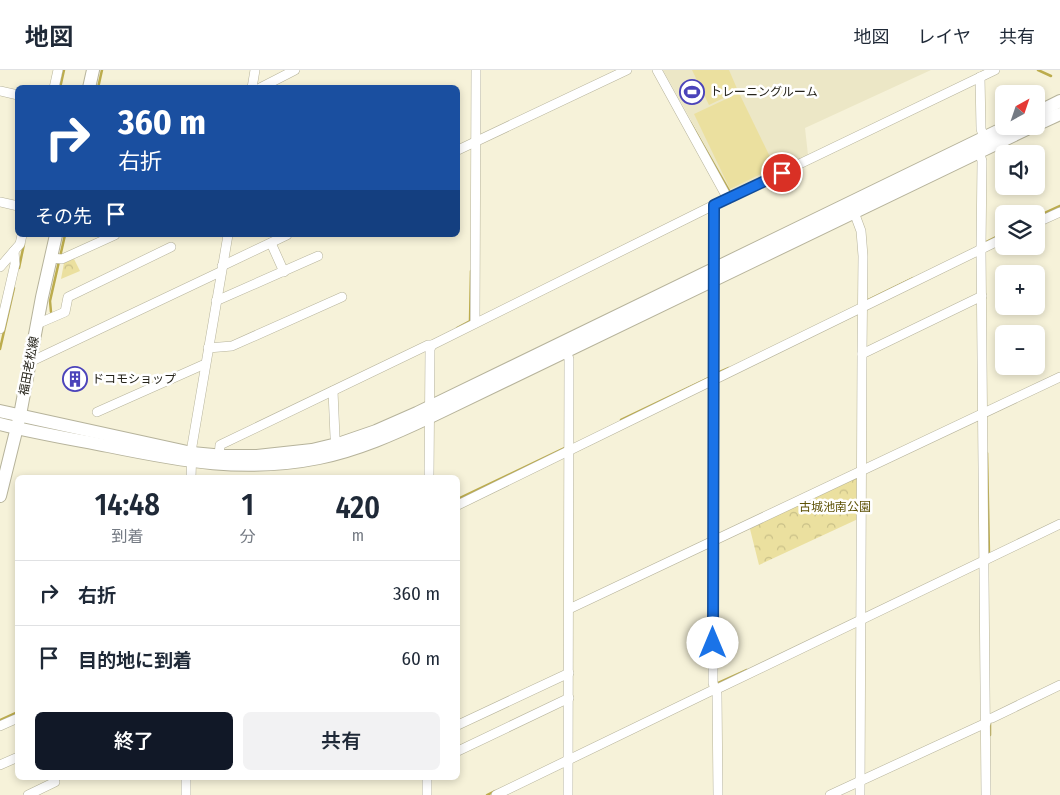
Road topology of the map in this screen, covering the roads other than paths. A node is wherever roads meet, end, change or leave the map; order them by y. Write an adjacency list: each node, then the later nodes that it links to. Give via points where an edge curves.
1 (58, 70): 10 (street)
2 (93, 70): 11 (street)
3 (255, 70): 12 (street)
4 (295, 70): 13 (street)
5 (476, 70): 23 (street)
6 (627, 70): 23 (street)
7 (657, 70): 26 (street)
8 (995, 70): 9 (street)
9 (980, 77): 22 (street); 26 (street)
10 (55, 85)
11 (90, 85)
12 (252, 85)
13 (266, 85)
14 (0, 91): 15 (street)
15 (15, 94)
16 (1060, 101): 17 (street)
17 (1045, 108)
18 (1060, 114): 19 (street)
19 (1045, 120)
20 (995, 132): 22 (street)
21 (1015, 135): 25 (street)
22 (984, 138): 48 (street)
23 (473, 143): 24 (street); 53 (street)
24 (460, 149)
25 (980, 152): 30 (street); 41 (street)
26 (727, 197): 28 (street)
27 (0, 202): 29 (street)
28 (716, 204): 48 (street); 53 (street)
29 (15, 205)
30 (854, 212): 48 (street); 52 (street, via 861,231)
31 (1060, 212): 32 (street)
32 (1045, 219)
33 (22, 237): 42 (street)
34 (56, 237): 44 (street, 福田老松線)
35 (109, 237): 44 (street)
36 (228, 237): 45 (street)
37 (282, 237): 38 (street)
38 (271, 242): 45 (street); 47 (street)
39 (995, 242): 41 (street)
40 (171, 247): 54 (street, via 68,297 65,312)
41 (984, 248): 49 (street); 52 (street)
42 (15, 254): 46 (street); 55 (street)
43 (318, 256): 47 (street)
44 (57, 259): 54 (street, 福田老松線)
45 (224, 266): 51 (street); 60 (street)
46 (0, 267)
47 (284, 272): 51 (street)
48 (714, 274): 58 (street); 62 (street); 67 (street)
49 (982, 296): 59 (street); 68 (street)
50 (342, 297): 57 (street, via 232,346)
51 (219, 300): 57 (street)
52 (863, 304): 59 (street); 62 (street)
53 (475, 323): 56 (street)
54 (37, 324): 60 (street, 福田老松線)
55 (0, 329)
56 (430, 345): 64 (street); 67 (street)
57 (211, 349): 61 (street)
58 (566, 351): 67 (street); 72 (street, via 569,360)
59 (862, 354): 75 (street)
60 (30, 362): 69 (street, 福田老松線)
61 (205, 364): 66 (street); 74 (street)
62 (715, 377): 72 (street); 81 (street)
63 (1060, 377): 68 (street)
64 (333, 391): 71 (street); 73 (street, via 220,445)
65 (0, 411): 69 (street)
66 (97, 412)
67 (430, 412): 71 (street); 74 (street, via 372,442 318,458 247,466); 77 (street)
68 (985, 412): 75 (street); 82 (street)
69 (18, 422): 70 (street); 74 (street); 78 (street, 福田老松線)
70 (0, 424)
71 (337, 444): 73 (street, via 285,454)
72 (569, 447): 79 (street); 83 (street)
73 (219, 456): 74 (street)
74 (192, 458): 76 (street)
75 (862, 470): 81 (street); 84 (street)
76 (191, 475)
77 (429, 475)
78 (0, 496)
79 (460, 504)
80 (1060, 524): 82 (street)
81 (715, 539): 83 (street); 87 (street)
82 (986, 558): 84 (street); 90 (street)
83 (569, 609): 85 (street)
84 (861, 617): 87 (street); 99 (street)
85 (569, 673): 88 (street); 91 (street)
86 (1060, 685): 90 (street)
87 (714, 687): 94 (street); 106 (street, via 719,738)
88 (569, 698): 93 (street); 94 (street)
89 (15, 719): 92 (street)
90 (988, 720): 99 (street); 109 (street)
91 (460, 724)
92 (0, 726)
93 (460, 750)
94 (568, 757): 104 (street); 105 (street)
95 (15, 758): 96 (street)
96 (0, 766)
97 (186, 780): 102 (street)
98 (427, 780): 103 (street)
99 (861, 781): 107 (street); 108 (street)
100 (55, 782): 101 (street)
101 (28, 795)
102 (185, 795)
103 (427, 795)
104 (496, 795)
105 (568, 795)
106 (718, 795)
107 (830, 795)
108 (860, 795)
109 (986, 795)

